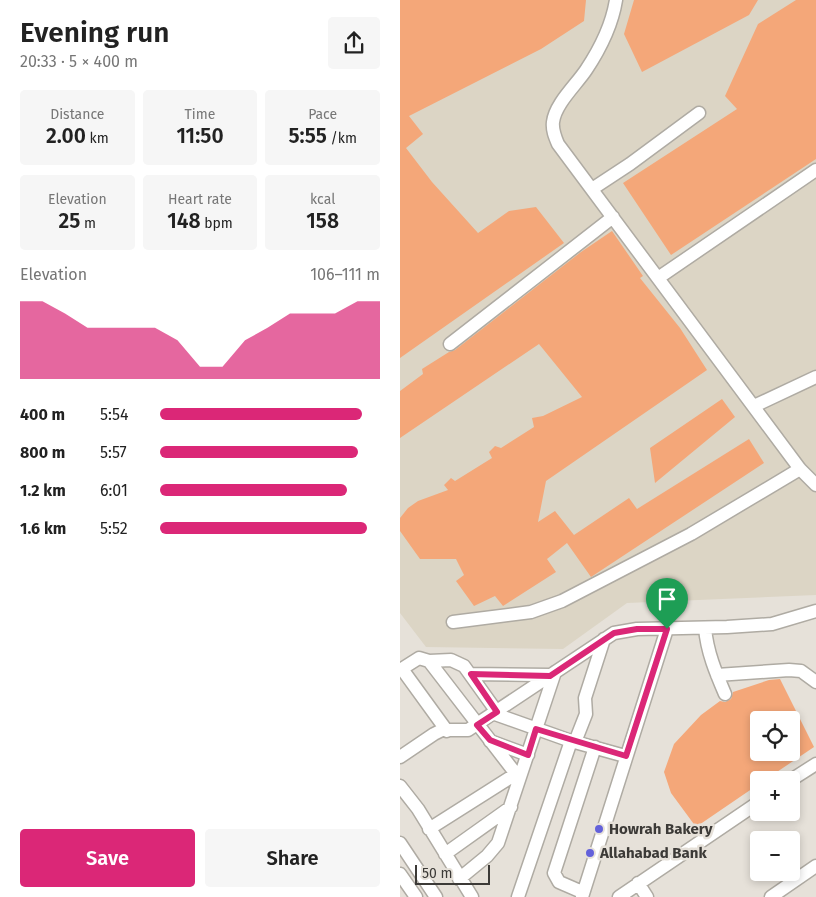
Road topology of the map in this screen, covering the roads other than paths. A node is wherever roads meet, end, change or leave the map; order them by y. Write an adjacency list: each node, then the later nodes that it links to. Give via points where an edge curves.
1 (616, 0): 4 (street, via 614,15 602,43 553,121 553,133 558,144)
2 (699, 113): 4 (street)
3 (816, 170): 6 (street)
4 (592, 189): 5 (street)
5 (613, 217): 6 (street); 7 (street)
6 (658, 278): 9 (street)
7 (450, 344)
8 (816, 377): 9 (street)
9 (754, 406): 10 (street)
10 (800, 469): 11 (street); 13 (street, via 691,534 562,601 531,612)
11 (816, 485)
12 (815, 611): 14 (street, via 772,624)
13 (453, 622)
14 (705, 628): 15 (street); 21 (street, via 706,644)
15 (667, 629): 16 (street, via 625,630); 32 (street)
16 (604, 639): 20 (street); 29 (street, via 584,702 586,714)
17 (429, 661): 18 (street, via 419,658); 19 (street, via 459,662); 25 (street)
18 (401, 669): 27 (street)
19 (471, 674): 20 (street); 24 (street)
20 (553, 674): 24 (street); 26 (street)
21 (717, 675): 22 (street, via 789,670 801,671); 23 (street)
22 (816, 682)
23 (725, 694)
24 (496, 713): 25 (street); 26 (street)
25 (477, 725): 27 (street, via 468,730); 28 (street)
26 (536, 729): 29 (street); 31 (street)
27 (447, 731): 33 (street, via 434,734)
28 (490, 740): 31 (street); 35 (street)
29 (573, 741): 30 (street); 51 (street)
30 (595, 747): 32 (street); 47 (street, via 554,873 559,882)
31 (528, 755): 35 (street)
32 (626, 756): 47 (street)
33 (400, 757)
34 (816, 764): 36 (street)
35 (520, 771): 38 (street); 40 (street)
36 (800, 774)
37 (400, 786): 40 (street)
38 (511, 807): 42 (street); 44 (street, via 498,843)
39 (750, 808): 46 (street)
40 (429, 828): 42 (street)
41 (400, 843): 49 (street)
42 (444, 854): 44 (street)
43 (816, 866): 54 (street)
44 (459, 879): 50 (street)
45 (402, 882): 48 (street)
46 (638, 883): 52 (street); 53 (street)
47 (582, 894)
48 (416, 897)
49 (436, 897)
50 (472, 897)
51 (518, 897)
52 (618, 897)
53 (648, 897)
54 (771, 897)

